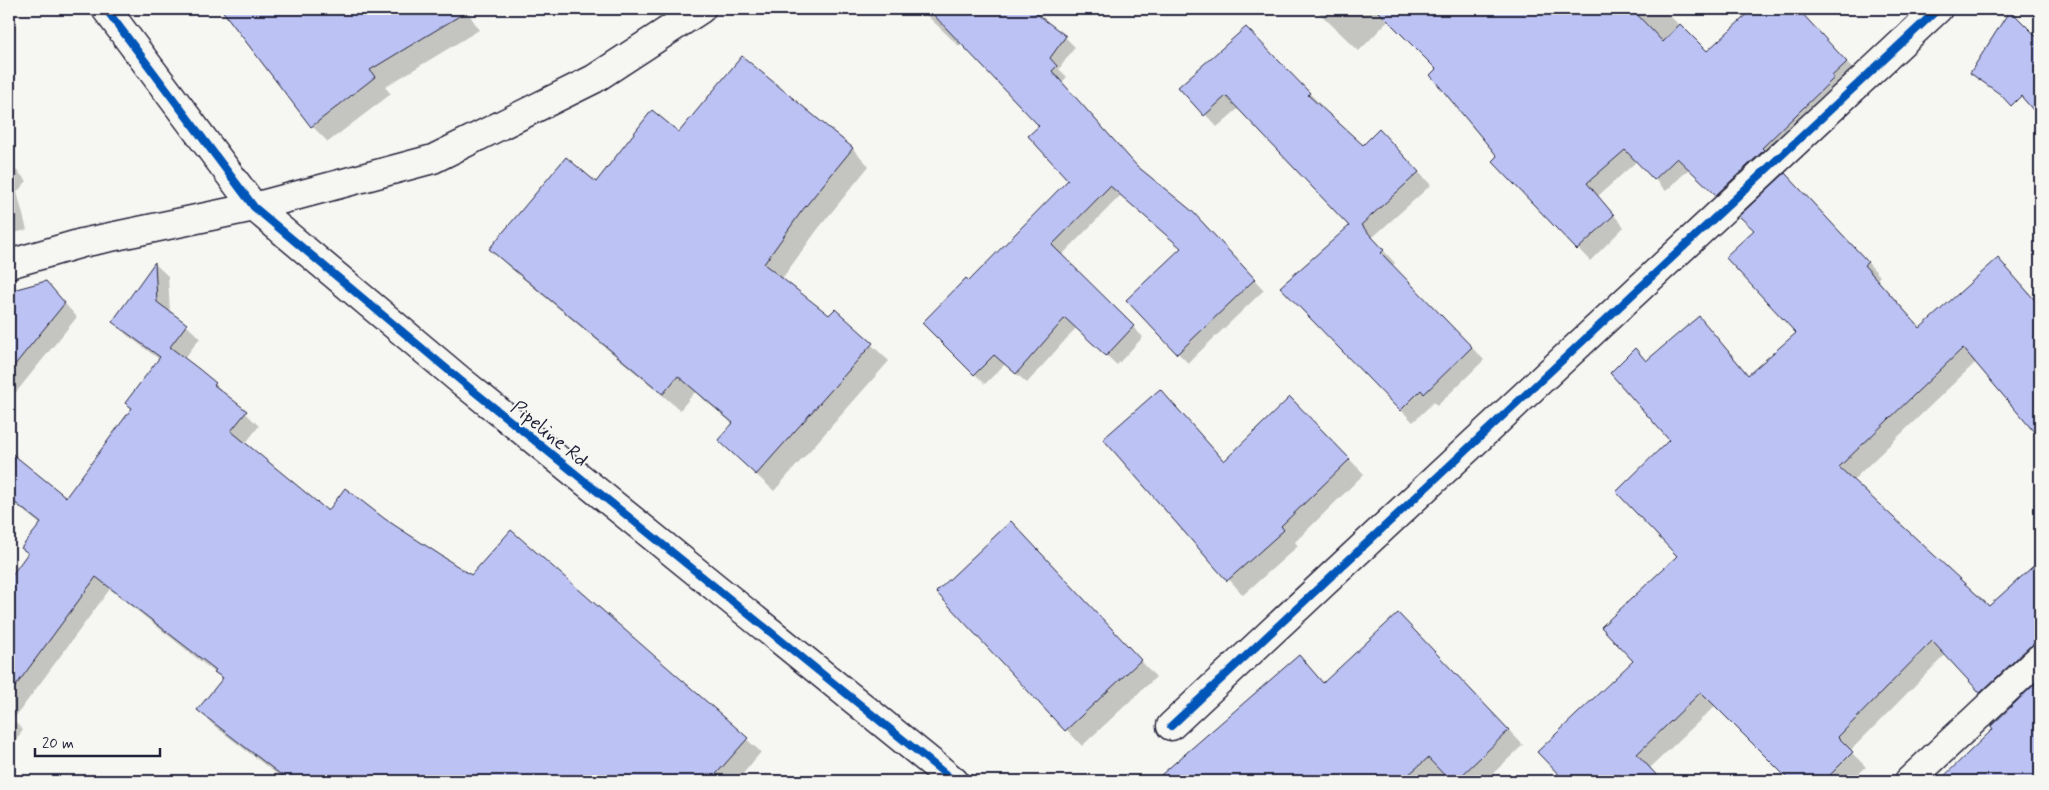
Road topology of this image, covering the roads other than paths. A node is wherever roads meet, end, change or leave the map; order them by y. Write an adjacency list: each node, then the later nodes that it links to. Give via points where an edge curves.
1 (106, 9): 4 (street, Pipeline Rd)
2 (701, 9): 4 (street, via 594,79 432,158)
3 (1938, 9): 7 (street)
4 (254, 207): 5 (street, via 82,243); 8 (street, Pipeline Rd, via 452,374)
5 (9, 264)
6 (2040, 658): 9 (street)
7 (1171, 726)
8 (954, 781)
9 (1909, 781)

